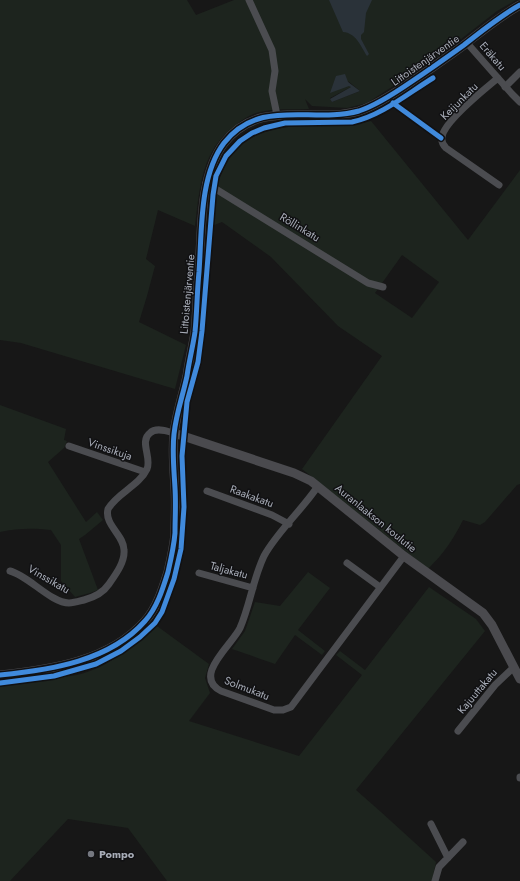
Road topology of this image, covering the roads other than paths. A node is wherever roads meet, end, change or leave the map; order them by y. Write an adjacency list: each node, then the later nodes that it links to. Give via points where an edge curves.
1 (249, 0): 8 (street, via 272,50 275,71 272,92)
2 (520, 5): 3 (street, Littoistenjärventie)
3 (467, 43): 5 (street, Eräkatu); 8 (street, Littoistenjärventie, via 401,89 368,107 335,115)
4 (520, 72): 6 (street, Eräkatu)
5 (498, 78): 6 (street, Eräkatu); 10 (street, Keijunkatu, via 461,110 441,138 446,148)
6 (505, 86): 7 (street)
7 (520, 102)
8 (277, 115): 9 (street, Littoistenjärventie, via 257,119 233,134 216,157)
9 (206, 183): 11 (street, Röllinkatu, via 368,283); 12 (street, Littoistenjärventie, via 194,332)
10 (498, 186)
11 (383, 287)
12 (174, 433): 14 (street, via 159,430 148,434 145,442 148,463); 15 (street, Auranlaakson koulutie, via 294,473); 25 (street, Littoistenjärventie, via 174,544 165,582 149,616 118,644 97,655 65,665)
13 (69, 446): 14 (street, Vinssikuja)
14 (145, 472): 20 (street, Vinssikatu, via 108,509 108,518 121,539 124,552 118,570 100,594 73,603 65,602)
15 (318, 486): 17 (street, Solmukatu); 18 (street, Auranlaakson koulutie)
16 (207, 492): 17 (street, Raakakatu, via 272,515)
17 (289, 524): 23 (street, Solmukatu, via 265,556)
18 (404, 556): 22 (street, Solmukatu); 24 (street, Auranlaakson koulutie, via 487,617)
19 (347, 563): 22 (street)
20 (10, 571)
21 (199, 574): 23 (street, Taljakatu)
22 (380, 587): 23 (street, Solmukatu, via 293,705 280,711 222,691 216,688 211,680 214,666 239,630)
23 (253, 588)
24 (514, 667): 26 (street, Auranlaakson koulutie); 27 (street, Kajuuttakatu, via 495,685)
25 (0, 675)
26 (520, 679)
27 (458, 731)
28 (431, 824): 30 (street)
29 (463, 842): 30 (street)
30 (448, 858): 31 (street, via 439,868)
31 (435, 881)

